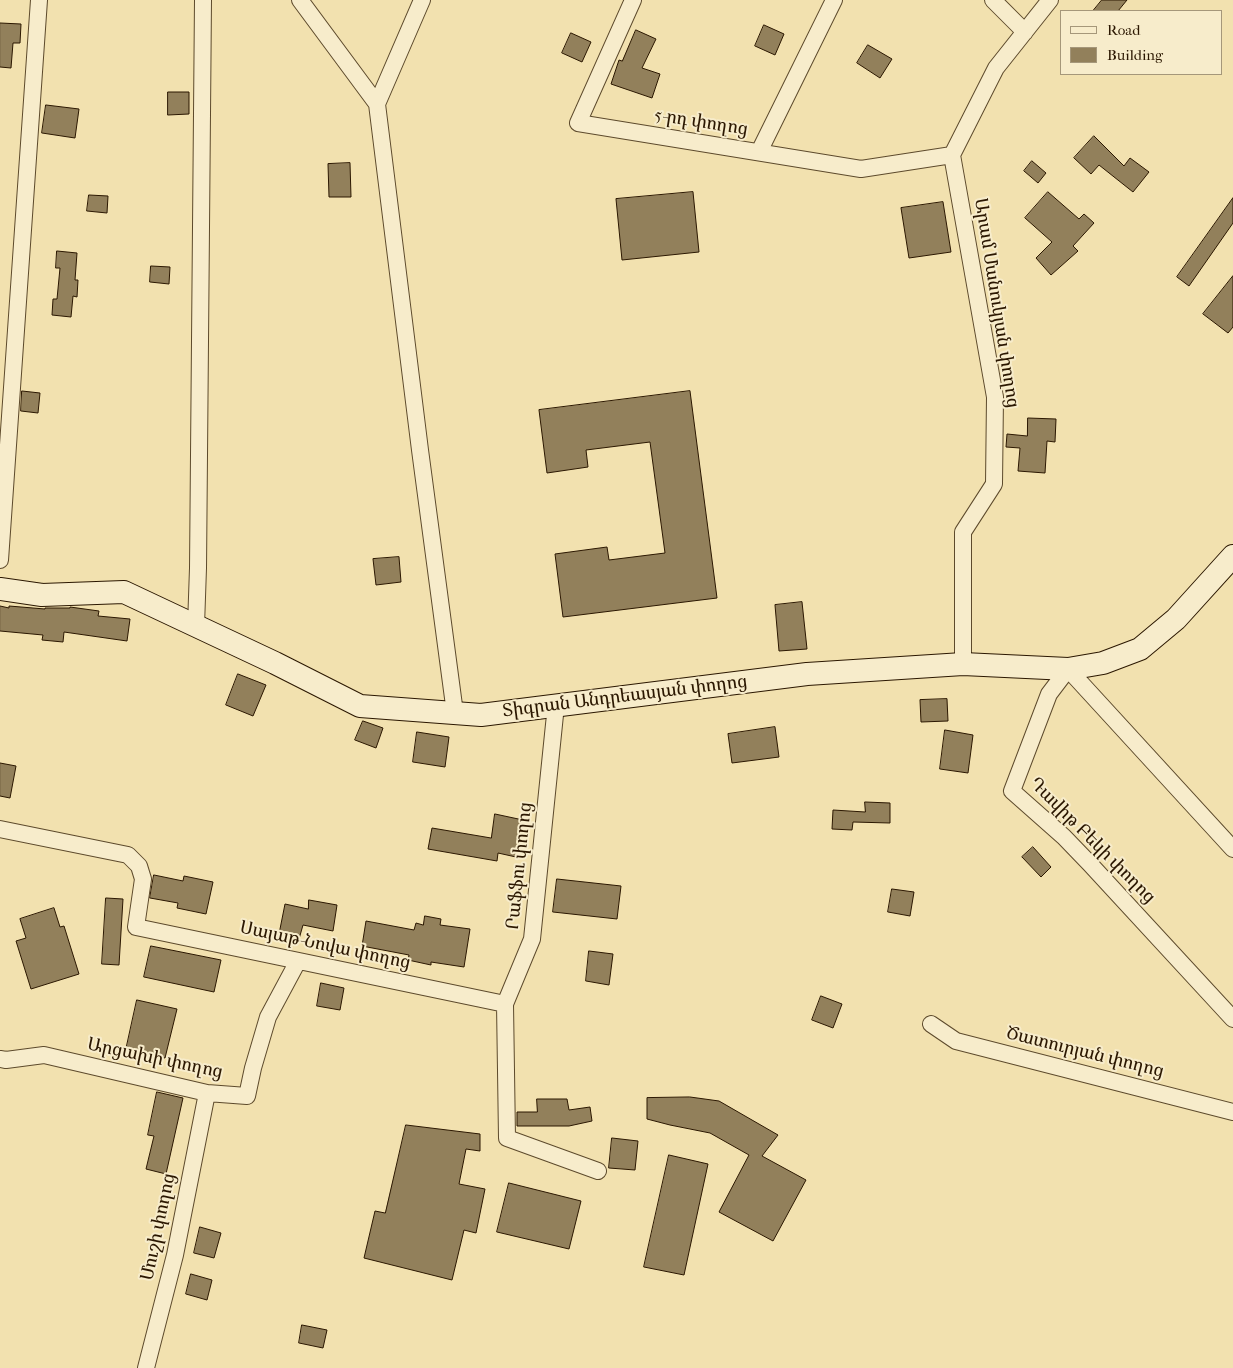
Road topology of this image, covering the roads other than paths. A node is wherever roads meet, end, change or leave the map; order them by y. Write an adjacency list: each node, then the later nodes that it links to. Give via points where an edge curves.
1 (39, 0): 14 (street)
2 (203, 0): 16 (street)
3 (300, 0): 10 (street)
4 (422, 0): 10 (street)
5 (633, 0): 11 (street, 5-րդ փողոց, via 578,123)
6 (834, 0): 11 (street)
7 (993, 0): 9 (street)
8 (1050, 0): 9 (street)
9 (1025, 32): 12 (street, via 996,68)
10 (377, 104): 20 (street)
11 (759, 152): 12 (street, 5-րդ փողոց, via 861,169)
12 (952, 155): 17 (street, Արամ Մանուկյան փողոց, via 995,398 994,484 963,532)
13 (1233, 556): 18 (main road, Տիգրան Անդրեասյան փողոց, via 1176,618 1140,649 1103,663)
14 (0, 560)
15 (0, 589): 16 (main road, Տիգրան Անդրեասյան փողոց, via 42,595 124,592)
16 (196, 626): 20 (main road, Տիգրան Անդրեասյան փողոց, via 360,706)
17 (963, 664): 18 (main road, Տիգրան Անդրեասյան փողոց); 19 (main road, Տիգրան Անդրեասյան փողոց, via 807,674)
18 (1068, 669): 22 (street); 25 (street, Դավիթ Բեկի փողոց, via 1049,694 1012,791 1077,850)
19 (556, 705): 20 (main road, Տիգրան Անդրեասյան փողոց, via 481,715); 24 (street, Րաֆֆու փողոց, via 532,939)
20 (455, 713)
21 (0, 829): 23 (street, Սայաթ-Նովա փողոց, via 128,855 139,866 143,879 136,927)
22 (1233, 849)
23 (298, 961): 24 (street, Սայաթ-Նովա փողոց); 28 (street, Արցախի փողոց, via 268,1017 247,1096)
24 (505, 1004): 30 (street, Րաֆֆու փողոց, via 507,1138)
25 (1233, 1019)
26 (931, 1024): 29 (street, Ծատուրյան փողոց, via 956,1041)
27 (0, 1059): 28 (street, Արցախի փողոց, via 44,1055)
28 (207, 1093): 31 (street, Մուշի փողոց, via 175,1255)
29 (1233, 1112)
30 (598, 1172)
31 (146, 1368)

